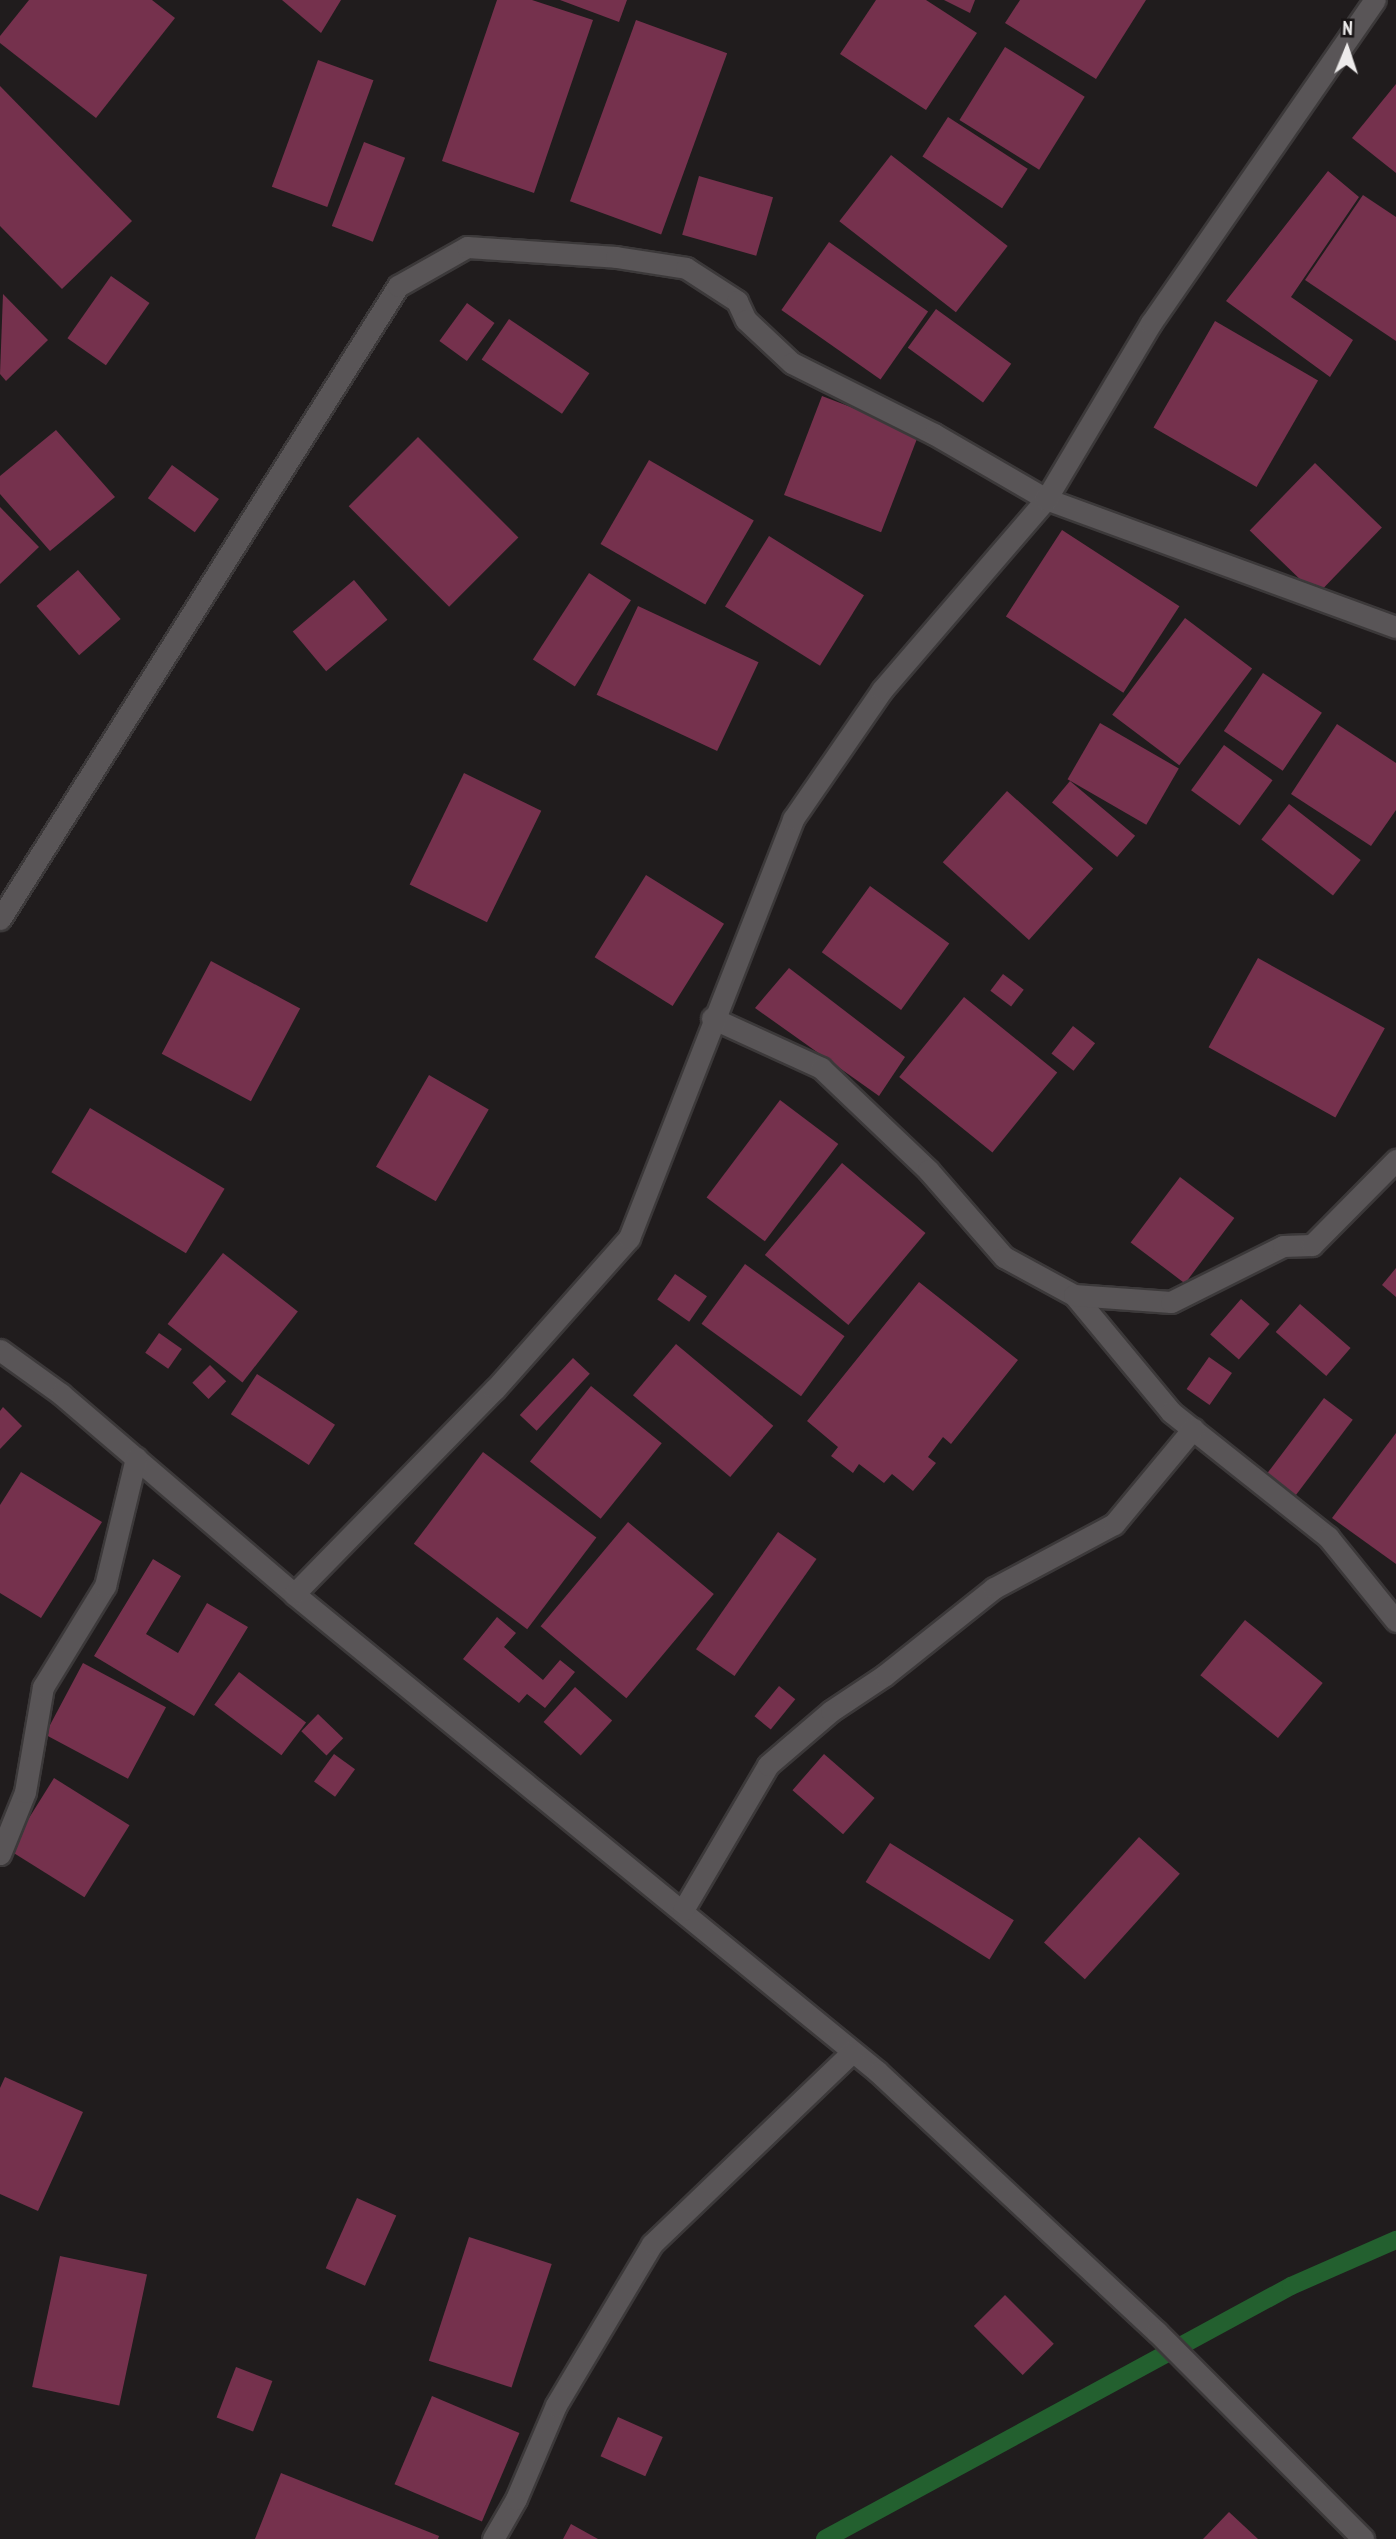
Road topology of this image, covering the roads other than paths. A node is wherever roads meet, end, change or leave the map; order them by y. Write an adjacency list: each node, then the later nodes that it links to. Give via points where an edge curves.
1 (1375, 0): 2 (street, via 1151,323)
2 (1046, 499): 3 (street); 4 (street, via 934,434 792,363 747,320 737,301 686,268 615,257 467,247 398,286); 5 (street, via 882,690 793,819)
3 (1396, 627)
4 (1, 912)
5 (712, 1018): 7 (street, via 821,1068 928,1170 1004,1257); 11 (street, via 629,1238 495,1389)
6 (1396, 1160): 7 (street, via 1312,1245 1283,1246 1171,1302)
7 (1074, 1296): 9 (street, via 1171,1412)
8 (0, 1350): 10 (street)
9 (1193, 1429): 12 (street, via 1328,1537); 14 (street, via 1114,1524 994,1588 885,1675 831,1711 768,1765)
10 (136, 1458): 11 (street); 13 (street, via 105,1586 43,1687 24,1792)
11 (294, 1594): 14 (street)
12 (1396, 1621)
13 (0, 1854)
14 (684, 1910): 15 (street)
15 (852, 2052): 16 (street, via 652,2244 556,2404 516,2499); 17 (street, via 1157,2332)
16 (493, 2539)
17 (1363, 2539)

